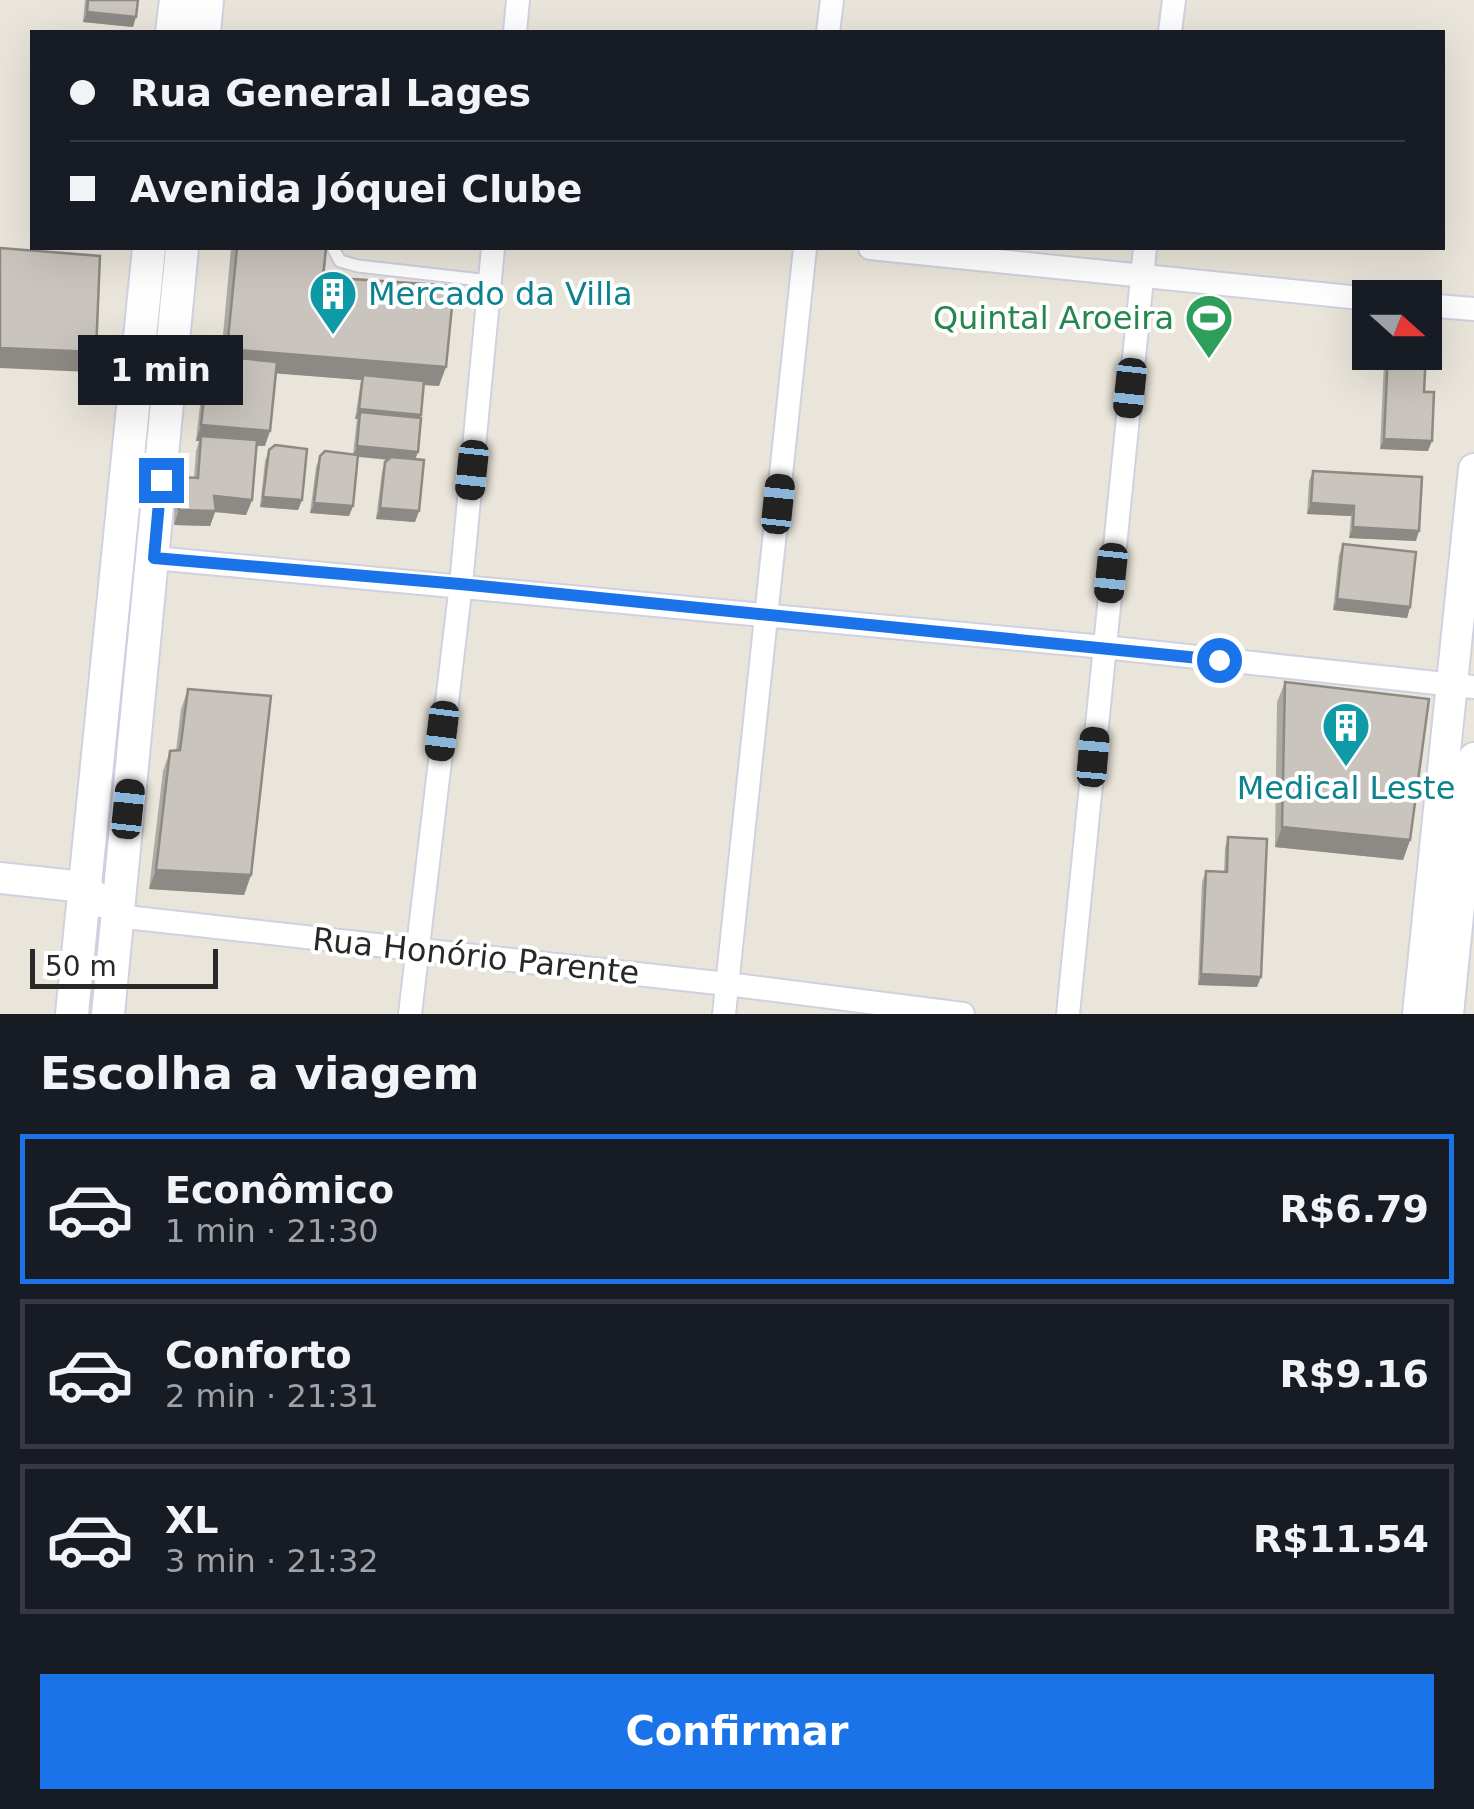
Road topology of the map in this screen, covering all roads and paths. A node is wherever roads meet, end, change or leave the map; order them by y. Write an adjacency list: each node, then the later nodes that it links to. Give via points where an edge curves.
1 (176, 0): 6 (main road)
2 (207, 0): 7 (main road)
3 (518, 0): 8 (street)
4 (832, 0): 9 (street)
5 (1174, 0): 10 (street)
6 (172, 30)
7 (204, 30)
8 (515, 30)
9 (828, 30)
10 (1170, 30)
11 (149, 250): 31 (main road)
12 (182, 250): 24 (main road)
13 (333, 250): 19 (lane, via 340,261 358,266)
14 (493, 250): 19 (street)
15 (805, 250): 26 (street)
16 (889, 250): 18 (street)
17 (1145, 250): 18 (street)
18 (1141, 276): 20 (street); 27 (street)
19 (490, 280): 25 (street)
20 (1352, 297)
21 (1442, 306): 22 (street)
22 (1474, 310)
23 (1474, 468): 28 (street)
24 (154, 558): 25 (street); 32 (main road)
25 (460, 584): 26 (street); 33 (street)
26 (767, 614): 27 (street); 34 (street)
27 (1104, 647): 28 (street); 40 (street)
28 (1462, 686): 41 (street)
29 (1474, 758): 42 (street)
30 (0, 878): 31 (street)
31 (84, 887): 32 (street); 35 (main road)
32 (117, 916): 33 (street, Rua Honório Parente); 36 (main road)
33 (416, 950): 34 (street, Rua Honório Parente); 37 (street)
34 (727, 984): 38 (street); 39 (street, Rua Honório Parente)
35 (72, 1014)
36 (108, 1014)
37 (410, 1014)
38 (724, 1014)
39 (963, 1014)
40 (1068, 1014)
41 (1418, 1014)
42 (1448, 1014)

